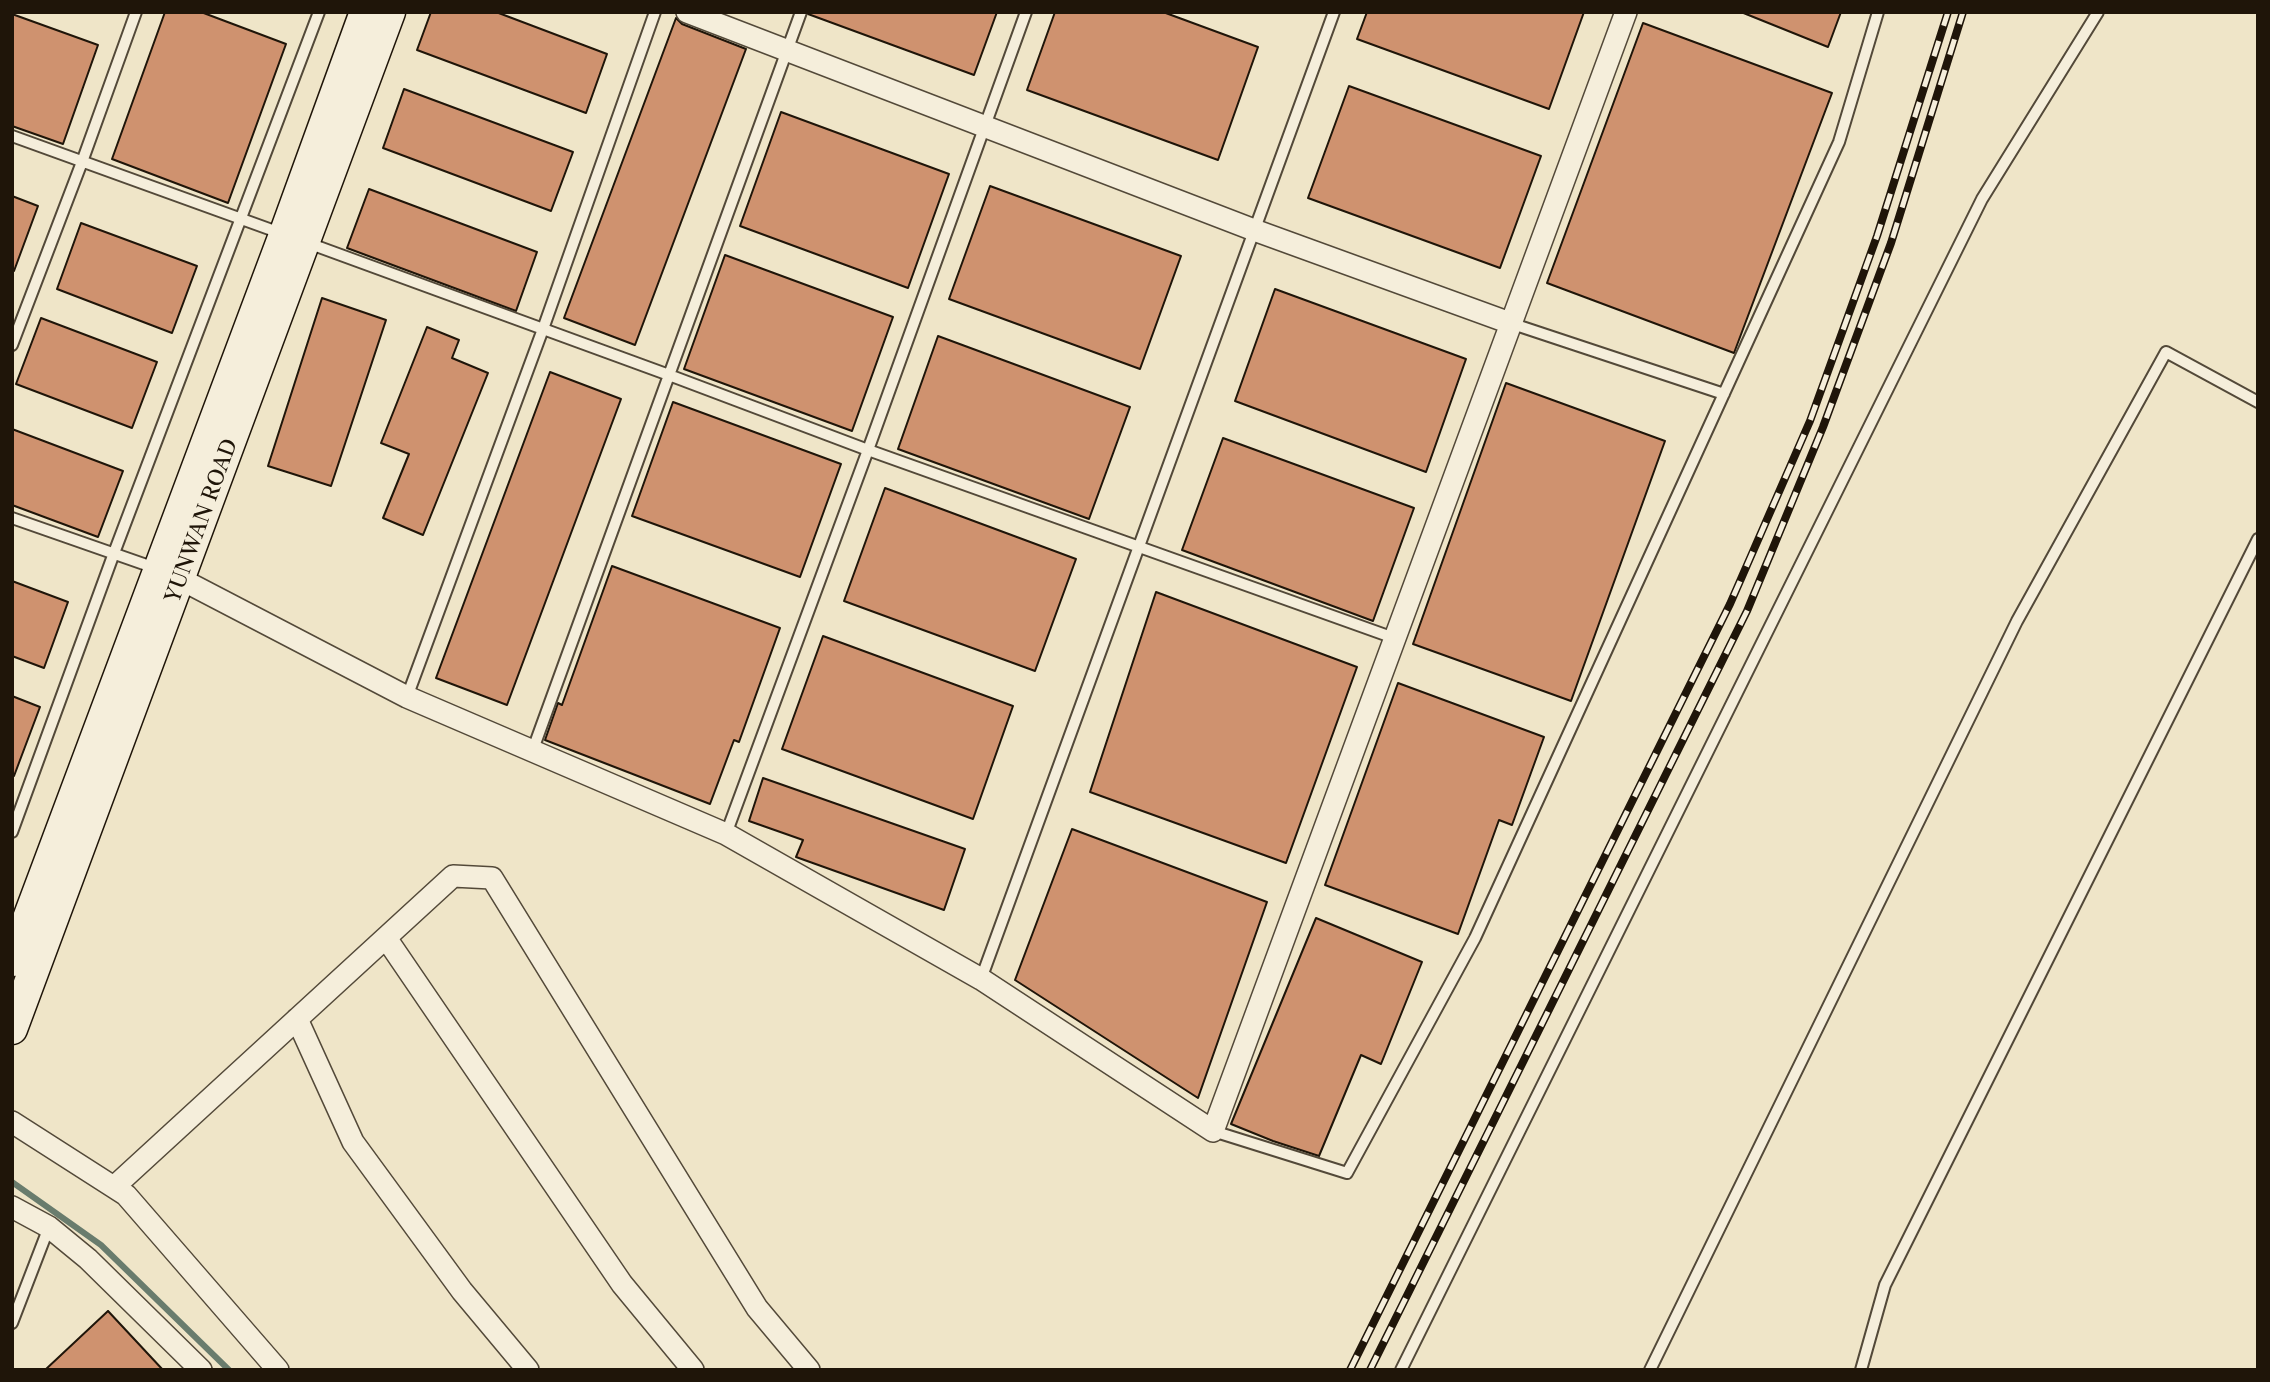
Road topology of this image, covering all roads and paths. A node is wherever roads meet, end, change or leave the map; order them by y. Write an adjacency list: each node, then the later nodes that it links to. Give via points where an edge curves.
1 (136, 12): 16 (lane)
2 (319, 12): 17 (lane)
3 (365, 12): 19 (main road, YUNWAN ROAD)
4 (390, 12): 19 (main road, YUNWAN ROAD)
5 (655, 12): 21 (lane)
6 (687, 12): 13 (street)
7 (801, 12): 13 (lane)
8 (1026, 12): 14 (lane)
9 (1334, 12): 18 (lane)
10 (1626, 12): 20 (street)
11 (1878, 12): 24 (lane, via 1839,142)
12 (2098, 12): 53 (lane, via 1982,199)
13 (787, 50): 14 (street); 23 (lane)
14 (986, 125): 18 (street); 26 (lane)
15 (12, 136): 16 (lane)
16 (82, 162): 17 (lane); 22 (lane)
17 (242, 219): 19 (lane); 30 (lane)
18 (1254, 230): 20 (street); 29 (lane)
19 (294, 239): 21 (lane); 31 (main road, YUNWAN ROAD)
20 (1510, 323): 24 (lane); 32 (street)
21 (543, 329): 23 (lane); 33 (lane)
22 (12, 345)
23 (669, 375): 26 (lane); 34 (lane)
24 (1724, 394): 43 (lane, via 1475,939 1347,1173)
25 (2258, 402): 54 (lane, via 2166,352 2017,621)
26 (868, 450): 29 (lane); 36 (lane)
27 (12, 518): 30 (lane)
28 (2258, 539): 55 (lane, via 1885,1285)
29 (1139, 545): 32 (lane); 39 (lane)
30 (114, 553): 31 (lane); 35 (lane)
31 (169, 573): 33 (street); 38 (main road, YUNWAN ROAD); 41 (main road, YUNWAN ROAD)
32 (1394, 638): 43 (street)
33 (407, 696): 34 (street)
34 (532, 752): 36 (street)
35 (12, 832)
36 (726, 834): 39 (street)
37 (386, 938): 40 (street); 51 (street, via 622,1284); 52 (street, via 453,876 492,878 757,1308)
38 (12, 961)
39 (981, 979): 43 (street)
40 (297, 1019): 44 (street); 50 (street, via 353,1142 462,1292)
41 (12, 1029)
42 (12, 1122): 44 (street)
43 (1213, 1131)
44 (114, 1188): 49 (street, via 126,1195)
45 (12, 1207): 46 (street)
46 (49, 1227): 47 (lane); 48 (street)
47 (12, 1323)
48 (201, 1370)
49 (278, 1370)
50 (528, 1370)
51 (692, 1370)
52 (809, 1370)
53 (1401, 1370)
54 (1650, 1370)
55 (1861, 1370)

